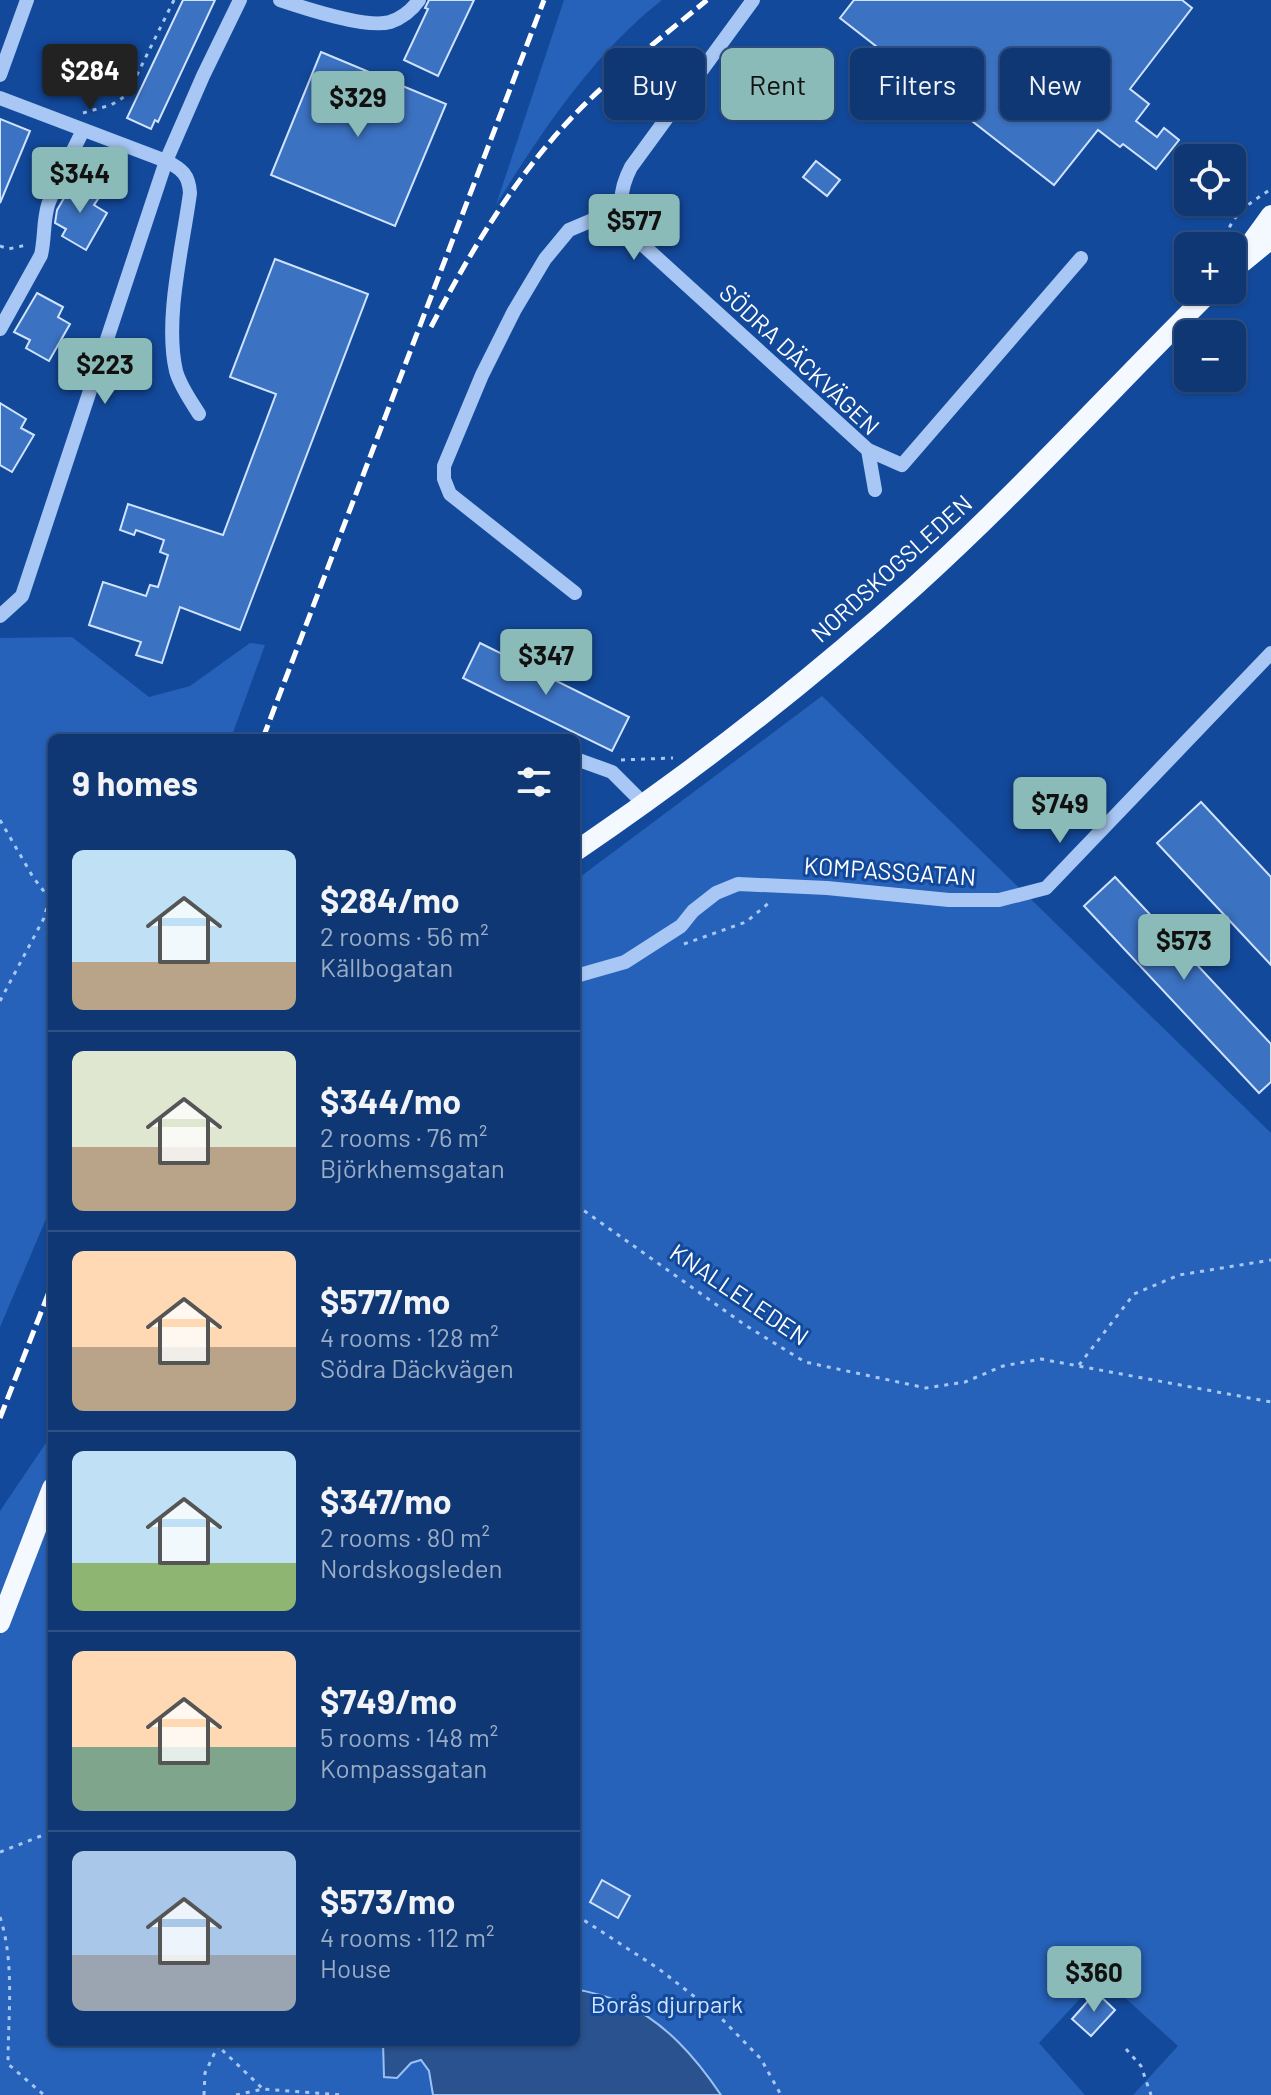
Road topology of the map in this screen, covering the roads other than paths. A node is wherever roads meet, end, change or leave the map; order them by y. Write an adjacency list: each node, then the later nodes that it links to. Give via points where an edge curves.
1 (27, 0): 6 (street)
2 (240, 0): 9 (street)
3 (280, 0): 4 (street, via 387,24)
4 (419, 0)
5 (753, 0): 10 (street, via 631,167 623,182)
6 (0, 75)
7 (0, 98): 8 (street)
8 (83, 130): 9 (street); 17 (street, via 49,204 41,255)
9 (166, 161): 18 (street, via 189,178 173,348 176,374); 22 (street, via 25,588)
10 (621, 208): 19 (street, SÖDRA DÄCKVÄGEN, via 633,236); 21 (street, via 569,230 545,259 482,375 444,466 450,494)
11 (1271, 215): 13 (main road)
12 (1271, 239): 15 (main road)
13 (1246, 250)
14 (1081, 258): 19 (street, via 902,465)
15 (1246, 259)
16 (1198, 304): 25 (main road, NORDSKOGSLEDEN, via 918,584 732,740)
17 (0, 329)
18 (199, 414)
19 (868, 450): 20 (street, SÖDRA DÄCKVÄGEN)
20 (875, 490)
21 (575, 593)
22 (0, 616)
23 (1271, 653): 27 (street, KOMPASSGATAN, via 1046,888 999,900 949,900 738,884 716,893 681,926 625,962)
24 (580, 760): 25 (street, via 612,772)
25 (644, 804): 26 (main road, NORDSKOGSLEDEN)
26 (580, 848)
27 (580, 975)
28 (48, 1498): 29 (main road)
29 (0, 1623)

